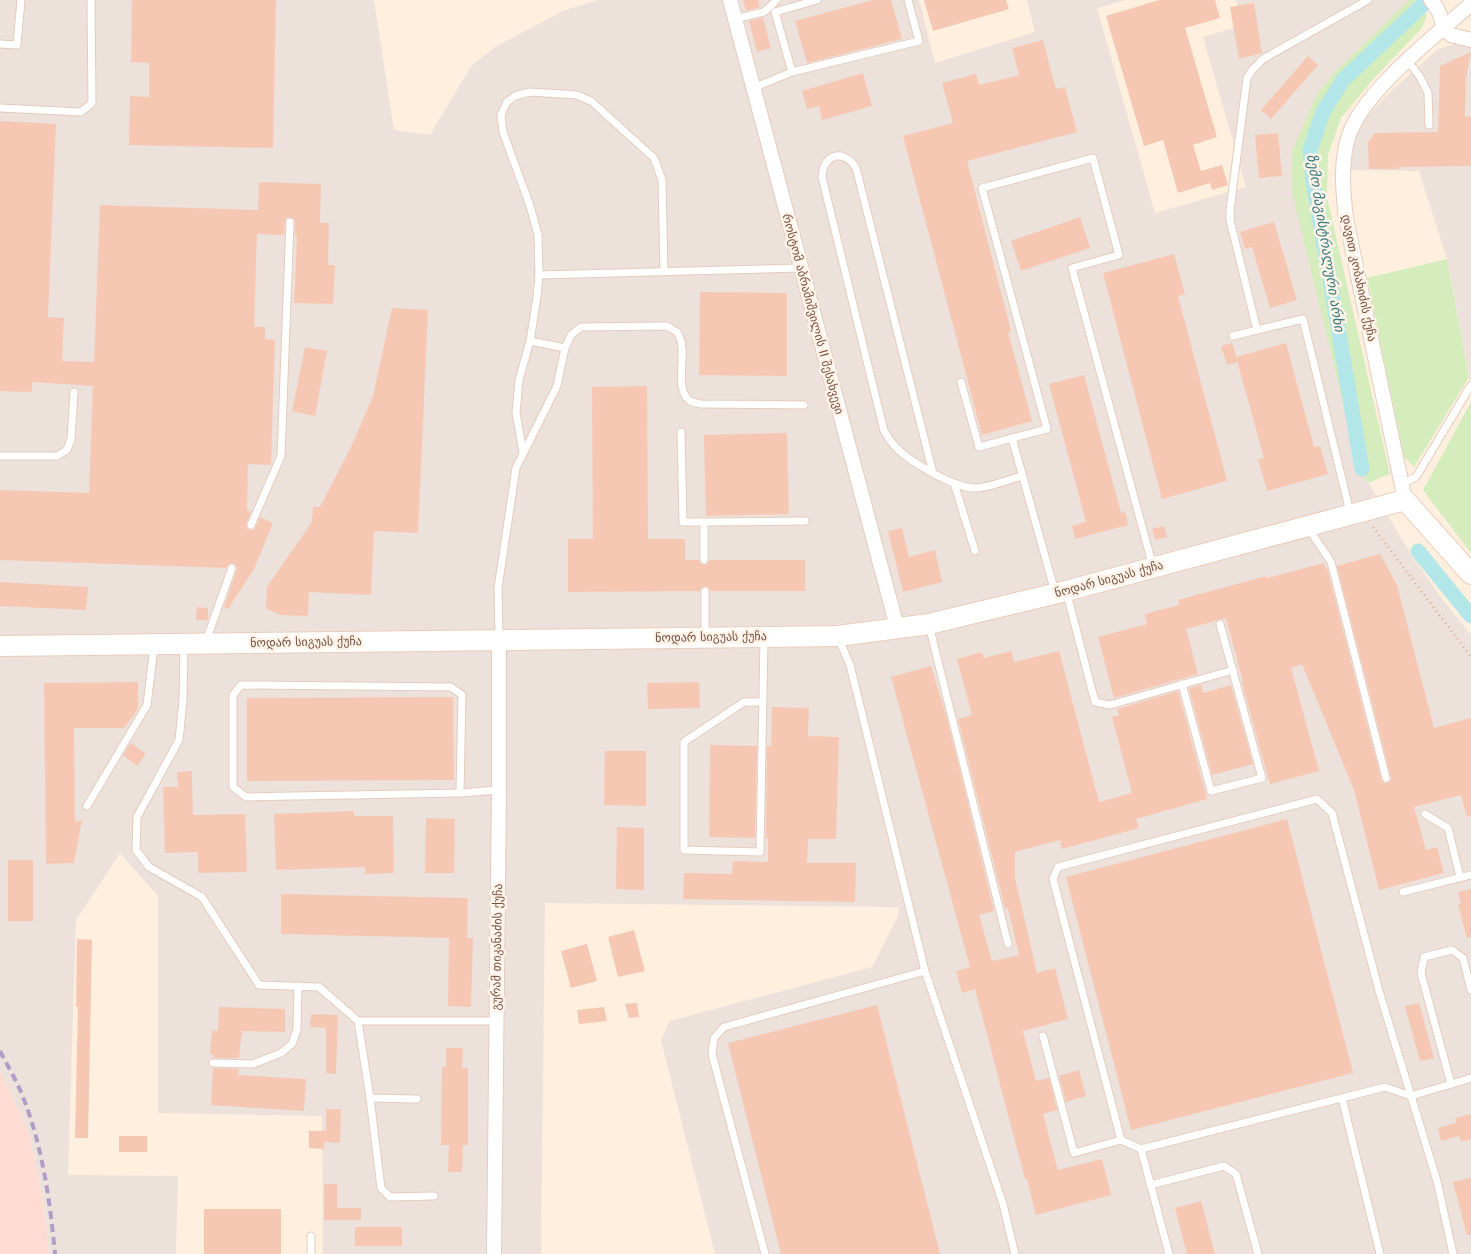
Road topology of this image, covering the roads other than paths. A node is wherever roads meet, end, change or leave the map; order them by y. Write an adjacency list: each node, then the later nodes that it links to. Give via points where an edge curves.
1 (22, 0): 13 (lane, via 17,45)
2 (91, 0): 17 (lane, via 92,103 82,112)
3 (730, 0): 10 (street, როსტომ აბრამიშვილის II შესახვევი)
4 (777, 0): 10 (lane, via 764,12)
5 (817, 0): 15 (lane, via 775,12)
6 (908, 0): 15 (lane, via 919,40)
7 (1368, 0): 23 (lane, via 1263,59 1247,78 1230,220)
8 (1434, 3): 11 (street, via 1442,17)
9 (1471, 4): 11 (street, დავით კობახიძის ქუჩა)
10 (735, 18): 16 (street, როსტომ აბრამიშვილის II შესახვევი)
11 (1443, 29): 12 (street, via 1451,35); 14 (street, დავით კობახიძის ქუჩა)
12 (1471, 40)
13 (0, 44)
14 (1408, 61): 18 (lane, via 1428,92); 38 (street, დავით კობახიძის ქუჩა, via 1361,110 1349,135 1343,170 1346,219)
15 (792, 72): 16 (lane)
16 (753, 88): 20 (street, როსტომ აბრამიშვილის II შესახვევი)
17 (0, 108)
18 (1429, 125)
19 (290, 222): 42 (lane, via 281,456)
20 (801, 268): 21 (lane); 53 (street, როსტომ აბრამიშვილის II შესახვევი)
21 (664, 272): 22 (lane); 22 (lane, via 662,180 654,158 590,101 578,95 530,92 507,102 501,115 503,132 538,234)
22 (539, 275): 25 (lane)
23 (1256, 330): 24 (lane); 39 (lane, via 1304,319)
24 (1233, 336)
25 (530, 341): 26 (lane); 33 (lane, via 519,380 516,413)
26 (565, 348): 30 (lane, via 570,335 582,327 667,326 676,332 682,344 682,382 690,401 701,404); 33 (lane, via 557,386)
27 (961, 382): 32 (lane, via 979,447)
28 (1471, 385): 38 (lane, via 1416,477)
29 (74, 392): 34 (lane, via 71,438 66,450 57,456)
30 (804, 405)
31 (681, 432): 41 (lane, via 683,522)
32 (1012, 438): 36 (lane); 47 (lane, via 1046,429 982,188 1093,158 1119,255 1072,268)
33 (524, 452): 57 (lane, via 516,468 498,588)
34 (0, 456)
35 (933, 473): 35 (lane, via 856,168 850,158 832,157 824,165 822,177 884,431 893,445); 37 (lane)
36 (1022, 476): 37 (lane, via 975,489); 50 (lane)
37 (954, 484): 44 (lane)
38 (1403, 492): 39 (street, ნოდარ სიგუას ქუჩა); 48 (street)
39 (1357, 513): 43 (street, ნოდარ სიგუას ქუჩა)
40 (805, 521): 41 (lane)
41 (704, 522): 45 (lane)
42 (251, 525)
43 (1307, 526): 47 (street, ნოდარ სიგუას ქუჩა); 65 (lane, via 1331,562)
44 (975, 551)
45 (704, 560)
46 (232, 568): 58 (lane)
47 (1153, 568): 50 (street, ნოდარ სიგუას ქუჩა)
48 (1471, 574)
49 (705, 592): 54 (lane)
50 (1061, 592): 51 (street, ნოდარ სიგუას ქუჩა); 63 (lane, via 1095,702 1110,705)
51 (929, 624): 53 (street, ნოდარ სიგუას ქუჩა); 73 (lane)
52 (1220, 624): 62 (lane)
53 (897, 627): 56 (street, ნოდარ სიგუას ქუჩა)
54 (705, 636): 55 (street, ნოდარ სიგუას ქუჩა); 57 (street, ნოდარ სიგუას ქუჩა)
55 (764, 636): 56 (street, ნოდარ სიგუას ქუჩა); 64 (lane)
56 (838, 636): 74 (lane, via 850,665)
57 (499, 640): 58 (street, ნოდარ სიგუას ქუჩა); 66 (street, გურამ თიკანაძის ქუჩა)
58 (205, 643): 60 (street, ნოდარ სიგუას ქუჩა)
59 (154, 644): 60 (street, ნოდარ სიგუას ქუჩა); 61 (street, ნოდარ სიგუას ქუჩა); 68 (lane, via 147,705)
60 (184, 644): 75 (lane, via 179,740 137,817 136,850 149,867 202,897 259,985)
61 (0, 646)
62 (1233, 670): 63 (lane); 63 (lane, via 1262,778 1211,791)
63 (1182, 684)
64 (763, 702): 64 (lane, via 760,852 684,850 684,742 744,702)
65 (1386, 778)
66 (499, 790): 67 (lane); 78 (street, გურამ თიკანაძის ქუჩა)
67 (460, 793): 67 (lane, via 246,797 233,787 233,695 241,685 451,687 462,695)
68 (87, 806)
69 (1425, 814): 71 (lane, via 1448,828)
70 (1471, 875): 71 (lane)
71 (1460, 877): 72 (lane)
72 (1403, 892)
73 (1008, 944)
74 (924, 971): 94 (lane, via 724,1027 714,1038 712,1054); 95 (lane, via 1003,1204)
75 (298, 986): 77 (lane, via 319,987); 80 (lane, via 296,1030 292,1044 281,1053 253,1064)
76 (1471, 990): 82 (lane, via 1463,958 1452,950 1424,957 1421,973)
77 (358, 1020): 78 (lane); 84 (lane)
78 (496, 1021): 93 (street, გურამ თიკანაძის ქუჩა)
79 (1043, 1036): 87 (lane, via 1074,1153)
80 (213, 1063)
81 (1471, 1078): 82 (lane)
82 (1451, 1084): 83 (lane)
83 (1411, 1096): 85 (lane, via 1385,1087); 87 (lane, via 1379,991 1332,813 1317,799 1058,867 1053,879); 99 (lane, via 1437,1181)
84 (370, 1098): 86 (lane); 90 (lane, via 381,1188 390,1197)
85 (1342, 1098): 88 (lane); 98 (lane)
86 (417, 1099)
87 (1121, 1140): 88 (lane)
88 (1141, 1149): 89 (lane)
89 (1150, 1185): 96 (lane); 97 (lane, via 1224,1166 1232,1170 1236,1174)
90 (434, 1196)
91 (311, 1236): 92 (lane)
92 (311, 1254)
93 (494, 1254)
94 (765, 1254)
95 (1015, 1254)
96 (1169, 1254)
97 (1258, 1254)
98 (1380, 1254)
99 (1453, 1254)

